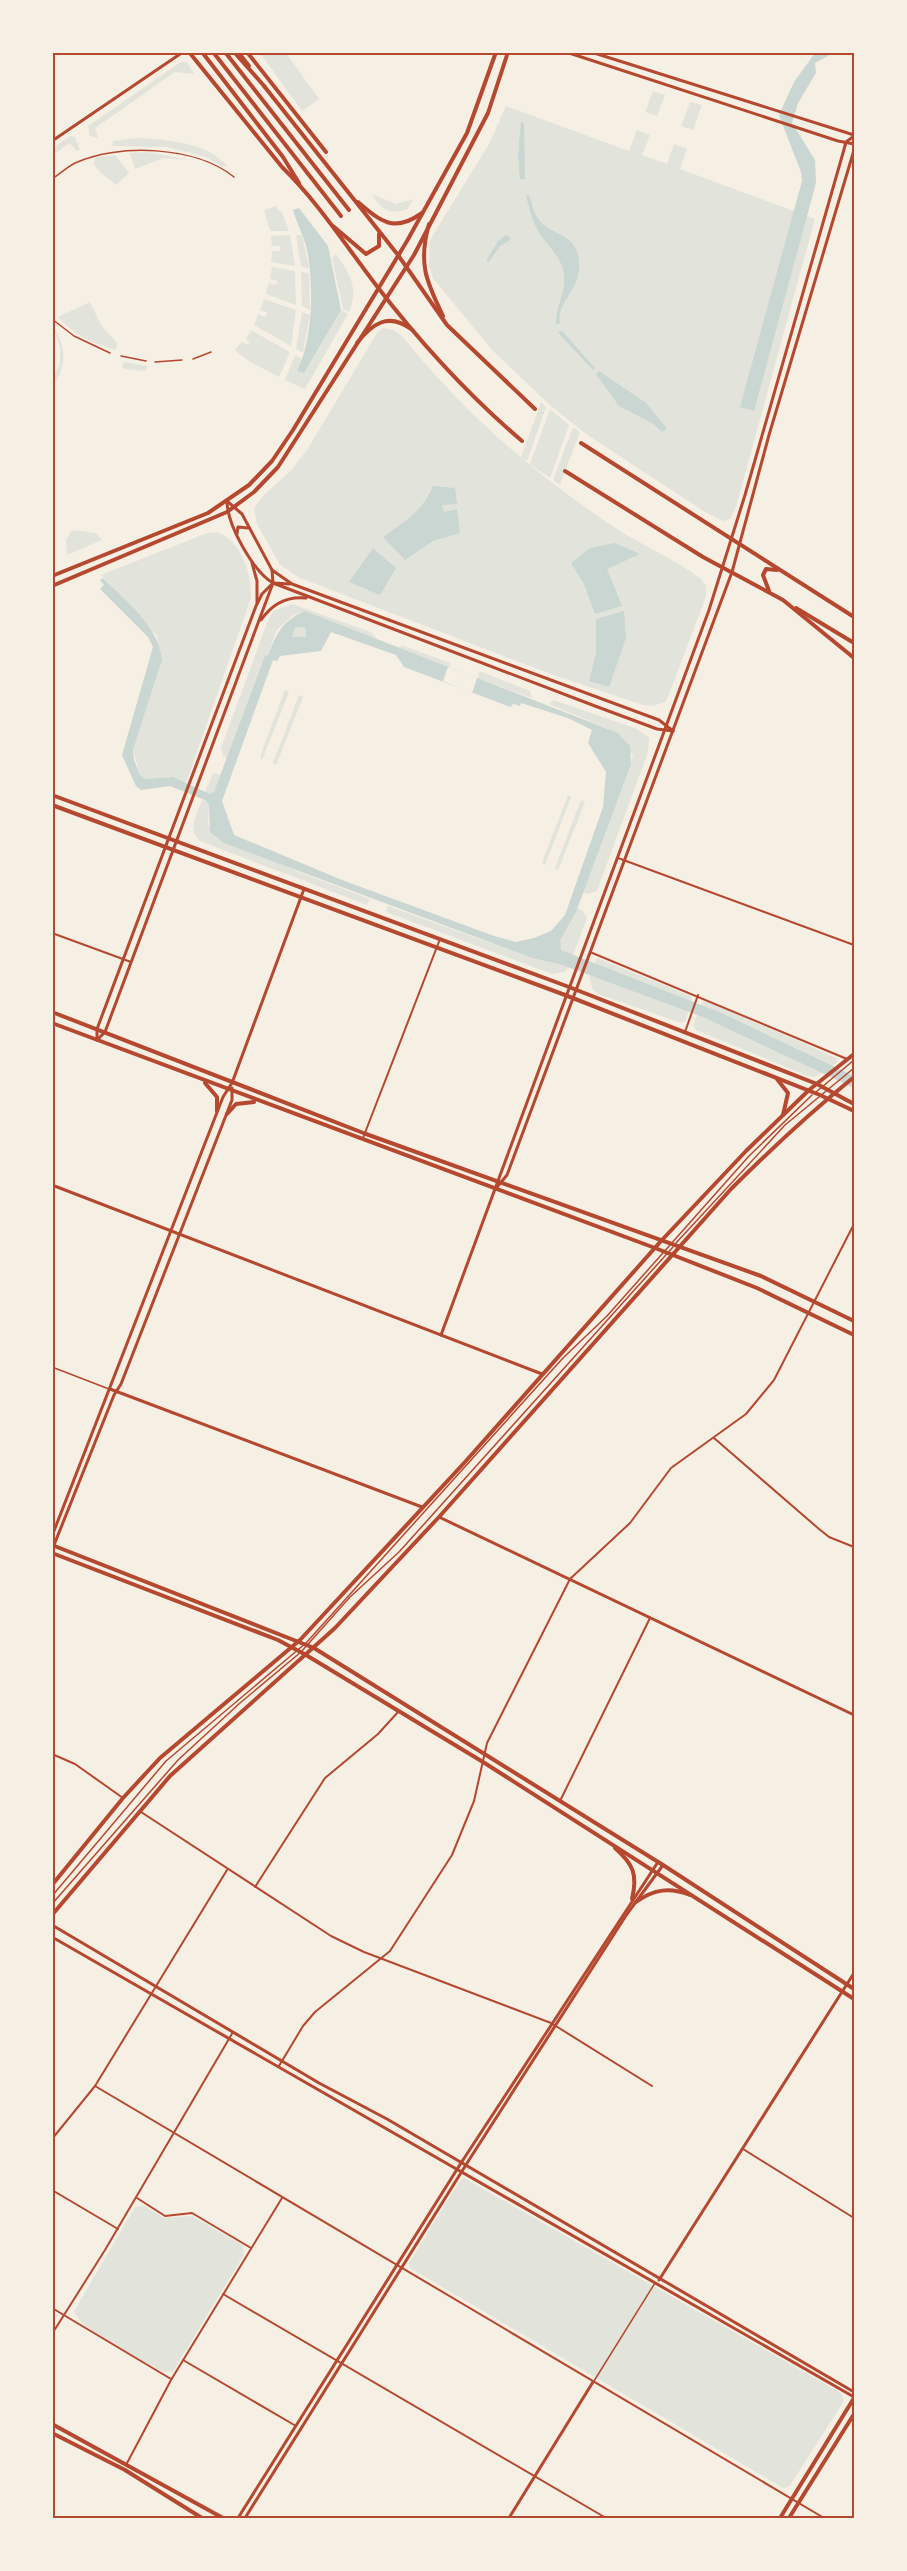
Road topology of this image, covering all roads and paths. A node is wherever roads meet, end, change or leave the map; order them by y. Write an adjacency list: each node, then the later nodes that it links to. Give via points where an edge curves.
1 (183, 52): 13 (street)
2 (189, 52): 20 (main road)
3 (202, 52): 20 (main road)
4 (213, 52): 24 (main road)
5 (225, 52): 22 (main road)
6 (236, 52): 21 (main road)
7 (247, 52): 17 (main road)
8 (496, 52): 23 (main road, via 467,133)
9 (508, 52): 26 (main road, via 488,112)
10 (566, 52): 14 (street)
11 (591, 52): 12 (street)
12 (855, 135): 14 (street)
13 (52, 141)
14 (846, 142): 15 (street); 52 (street)
15 (855, 144)
16 (855, 150): 53 (street)
17 (326, 152)
18 (234, 177): 19 (street, via 181,154 147,150 98,155 74,164)
19 (52, 179)
20 (299, 183): 25 (main road)
21 (350, 195): 23 (main road, via 387,223 399,225); 27 (main road)
22 (349, 210)
23 (422, 213): 28 (main road)
24 (341, 216)
25 (326, 220): 27 (main road, via 366,254 379,246); 30 (main road)
26 (429, 224): 29 (main road); 33 (main road, via 423,263)
27 (375, 228): 28 (main road)
28 (398, 255): 29 (main road); 30 (main road)
29 (405, 267): 31 (main road); 33 (main road)
30 (378, 288): 31 (main road); 47 (main road, via 288,438 249,485)
31 (386, 297): 34 (main road); 35 (main road)
32 (52, 318): 37 (street, via 74,336)
33 (447, 325): 43 (main road)
34 (418, 334): 35 (main road, via 405,324 382,320 371,326); 44 (main road, via 451,375)
35 (357, 343): 48 (main road, via 278,467)
36 (211, 352): 39 (street)
37 (110, 353)
38 (121, 356): 41 (street)
39 (193, 359)
40 (182, 360): 42 (street)
41 (146, 361)
42 (155, 362)
43 (535, 409)
44 (522, 441)
45 (581, 443): 52 (main road)
46 (565, 471): 55 (main road)
47 (228, 501): 48 (street); 49 (street); 59 (main road, via 208,513)
48 (234, 507): 49 (main road); 50 (street)
49 (227, 512): 51 (street); 62 (main road)
50 (249, 528): 51 (street, via 238,527); 56 (street)
51 (237, 534): 54 (street)
52 (732, 537): 53 (main road); 55 (street)
53 (739, 543): 57 (main road); 58 (street)
54 (251, 558): 60 (street, via 261,576); 66 (street, via 257,581)
55 (723, 567): 58 (main road); 71 (street)
56 (272, 570): 60 (street); 61 (street)
57 (778, 570): 63 (main road, via 766,569 763,575); 67 (main road)
58 (732, 572): 63 (main road); 73 (street)
59 (52, 576)
60 (273, 583): 61 (street); 64 (street); 66 (street); 68 (street)
61 (292, 584): 71 (street, via 659,720)
62 (52, 586)
63 (770, 592): 65 (main road)
64 (313, 600): 68 (street, via 290,598 278,603 268,609); 72 (street)
65 (783, 600): 69 (main road); 70 (main road)
66 (256, 606): 76 (street)
67 (855, 615)
68 (258, 624): 77 (street)
69 (855, 643)
70 (855, 658)
71 (666, 726): 72 (street); 73 (street)
72 (664, 730): 73 (street); 80 (street)
73 (673, 731): 81 (street)
74 (52, 795): 76 (main road)
75 (52, 805): 78 (main road)
76 (169, 840): 77 (main road); 78 (street)
77 (177, 843): 79 (street); 82 (main road)
78 (166, 848): 79 (main road); 89 (street)
79 (173, 851): 83 (main road); 90 (street)
80 (618, 858): 81 (street); 91 (street)
81 (623, 860): 86 (street); 88 (street)
82 (304, 889): 83 (street); 85 (main road)
83 (301, 897): 87 (main road); 110 (street)
84 (52, 933): 89 (street)
85 (440, 939): 87 (street); 91 (main road)
86 (855, 945)
87 (437, 947): 93 (main road); 125 (street)
88 (590, 952): 92 (street); 94 (street)
89 (124, 959): 90 (street); 98 (street)
90 (131, 962): 99 (street)
91 (569, 987): 92 (main road); 93 (street)
92 (576, 989): 95 (street); 100 (main road)
93 (565, 995): 95 (main road); 127 (street)
94 (699, 995): 100 (street); 103 (street)
95 (572, 998): 108 (main road); 127 (street, via 507,1175)
96 (52, 1012): 98 (main road)
97 (52, 1023): 101 (main road)
98 (97, 1029): 99 (main road); 101 (street)
99 (105, 1032): 101 (street); 110 (main road)
100 (686, 1032): 111 (main road)
101 (97, 1040): 109 (main road)
102 (855, 1054): 103 (main road)
103 (848, 1059): 105 (main road)
104 (855, 1060): 105 (street)
105 (843, 1066): 111 (main road)
106 (855, 1068): 113 (street)
107 (855, 1077): 116 (main road)
108 (777, 1079): 112 (main road); 124 (main road, via 788,1093)
109 (202, 1080): 114 (main road); 121 (main road, via 217,1097)
110 (232, 1083): 114 (street); 125 (main road)
111 (820, 1085): 112 (main road); 113 (main road); 115 (street)
112 (809, 1090): 115 (main road); 124 (main road)
113 (827, 1090): 116 (main road); 117 (street)
114 (230, 1091): 119 (main road); 121 (street); 123 (street)
115 (814, 1092): 117 (main road); 134 (street, via 749,1156)
116 (832, 1093): 118 (main road); 120 (main road)
117 (820, 1095): 118 (main road); 134 (street, via 785,1125)
118 (827, 1098): 122 (main road); 135 (main road, via 756,1163)
119 (259, 1102): 123 (main road, via 236,1104); 126 (main road)
120 (855, 1104)
121 (218, 1111): 131 (street)
122 (855, 1111)
123 (226, 1114): 132 (street)
124 (783, 1115): 133 (main road)
125 (366, 1134): 126 (street); 127 (main road)
126 (363, 1139): 129 (main road)
127 (499, 1182): 129 (street); 133 (main road)
128 (52, 1185): 131 (street)
129 (496, 1189): 136 (main road); 141 (street)
130 (855, 1224): 138 (street)
131 (172, 1232): 132 (street); 145 (street)
132 (180, 1235): 141 (street); 146 (street)
133 (661, 1241): 134 (main road); 136 (main road)
134 (673, 1244): 135 (main road); 137 (street)
135 (681, 1246): 137 (main road); 138 (main road, via 761,1276)
136 (655, 1248): 137 (main road); 144 (main road)
137 (667, 1254): 139 (main road, via 757,1288); 149 (main road); 156 (street, via 563,1358); 156 (street, via 413,1537)
138 (814, 1302): 139 (street); 140 (main road)
139 (808, 1313): 142 (main road); 147 (street, via 774,1380 746,1414)
140 (855, 1321)
141 (441, 1335): 144 (street)
142 (855, 1335)
143 (52, 1366): 145 (street)
144 (542, 1374): 148 (main road)
145 (110, 1389): 146 (street); 150 (street)
146 (116, 1391): 148 (street); 152 (street)
147 (714, 1438): 151 (street, via 819,1529); 153 (street, via 671,1468 630,1522)
148 (422, 1507): 155 (main road)
149 (440, 1517): 153 (street); 158 (main road)
150 (52, 1536)
151 (855, 1547)
152 (53, 1548): 155 (main road); 157 (main road)
153 (570, 1579): 154 (street); 164 (street, via 486,1743)
154 (650, 1617): 162 (street); 167 (street)
155 (300, 1640): 156 (main road); 157 (main road)
156 (307, 1644): 158 (main road); 159 (street)
157 (292, 1646): 159 (main road); 166 (main road, via 160,1758)
158 (314, 1648): 160 (main road); 164 (main road)
159 (300, 1651): 160 (main road); 177 (street, via 166,1761); 180 (street, via 178,1760)
160 (306, 1655): 161 (main road); 168 (main road, via 170,1776)
161 (398, 1712): 165 (main road); 176 (street, via 325,1778)
162 (855, 1715)
163 (52, 1754): 166 (street, via 75,1764)
164 (484, 1755): 165 (street); 167 (main road)
165 (483, 1762): 169 (main road); 184 (street, via 474,1801 452,1856)
166 (123, 1798): 175 (main road)
167 (560, 1802): 170 (main road)
168 (139, 1811): 173 (street); 181 (main road)
169 (608, 1841): 172 (main road); 179 (main road, via 635,1871)
170 (658, 1862): 171 (main road); 172 (street)
171 (663, 1865): 174 (street); 186 (main road)
172 (653, 1869): 174 (main road); 179 (street)
173 (227, 1870): 176 (street); 187 (street)
174 (658, 1872): 178 (main road); 179 (street)
175 (52, 1885)
176 (255, 1887): 184 (street, via 330,1936)
177 (52, 1896)
178 (697, 1897): 179 (main road, via 661,1890); 189 (main road)
179 (634, 1900): 192 (street); 193 (street)
180 (52, 1904)
181 (52, 1915)
182 (52, 1925): 187 (street)
183 (52, 1937): 190 (street)
184 (384, 1958): 192 (street); 196 (street, via 315,2012)
185 (855, 1973): 186 (street)
186 (847, 1984): 188 (main road); 189 (street)
187 (157, 1987): 190 (street); 194 (street)
188 (855, 1989)
189 (842, 1991): 191 (main road); 202 (street)
190 (151, 1995): 195 (street); 198 (street)
191 (855, 1999)
192 (552, 2023): 193 (street); 203 (street)
193 (556, 2026): 199 (street); 204 (street)
194 (233, 2032): 195 (street); 196 (street)
195 (229, 2040): 197 (street); 200 (street)
196 (282, 2061): 197 (street); 203 (street)
197 (278, 2068): 205 (street)
198 (95, 2086): 200 (street); 201 (street)
199 (652, 2086)
200 (174, 2133): 208 (street); 209 (street)
201 (52, 2139)
202 (743, 2149): 210 (street); 215 (street)
203 (461, 2163): 204 (street); 205 (street)
204 (466, 2166): 206 (street); 215 (street)
205 (458, 2169): 206 (street); 213 (street)
206 (463, 2171): 214 (street); 216 (street)
207 (52, 2190): 211 (street)
208 (282, 2197): 212 (street); 213 (street)
209 (136, 2198): 211 (street); 212 (street, via 165,2216 192,2213)
210 (855, 2218)
211 (118, 2229): 219 (street)
212 (251, 2248): 217 (street)
213 (397, 2265): 214 (street); 221 (street)
214 (402, 2267): 223 (street); 225 (street)
215 (660, 2279): 216 (street); 226 (street)
216 (656, 2282): 225 (street); 227 (street)
217 (223, 2294): 221 (street); 222 (street)
218 (52, 2308): 219 (street)
219 (64, 2315): 220 (street); 224 (street)
220 (52, 2334)
221 (338, 2359): 223 (street); 230 (street)
222 (183, 2360): 224 (street); 230 (street)
223 (343, 2363): 233 (street); 239 (street)
224 (171, 2380): 232 (street)
225 (593, 2382): 233 (street); 234 (street)
226 (855, 2391)
227 (855, 2398): 234 (main road)
228 (855, 2414): 235 (main road)
229 (52, 2424): 232 (main road)
230 (296, 2426): 238 (street)
231 (52, 2433): 236 (main road, via 124,2470)
232 (126, 2465): 237 (main road)
233 (535, 2476): 240 (street); 241 (street)
234 (792, 2499): 235 (street); 242 (main road)
235 (799, 2503): 243 (main road); 244 (street)
236 (202, 2518)
237 (223, 2518)
238 (238, 2518)
239 (245, 2518)
240 (509, 2518)
241 (606, 2518)
242 (780, 2518)
243 (789, 2518)
244 (824, 2518)

